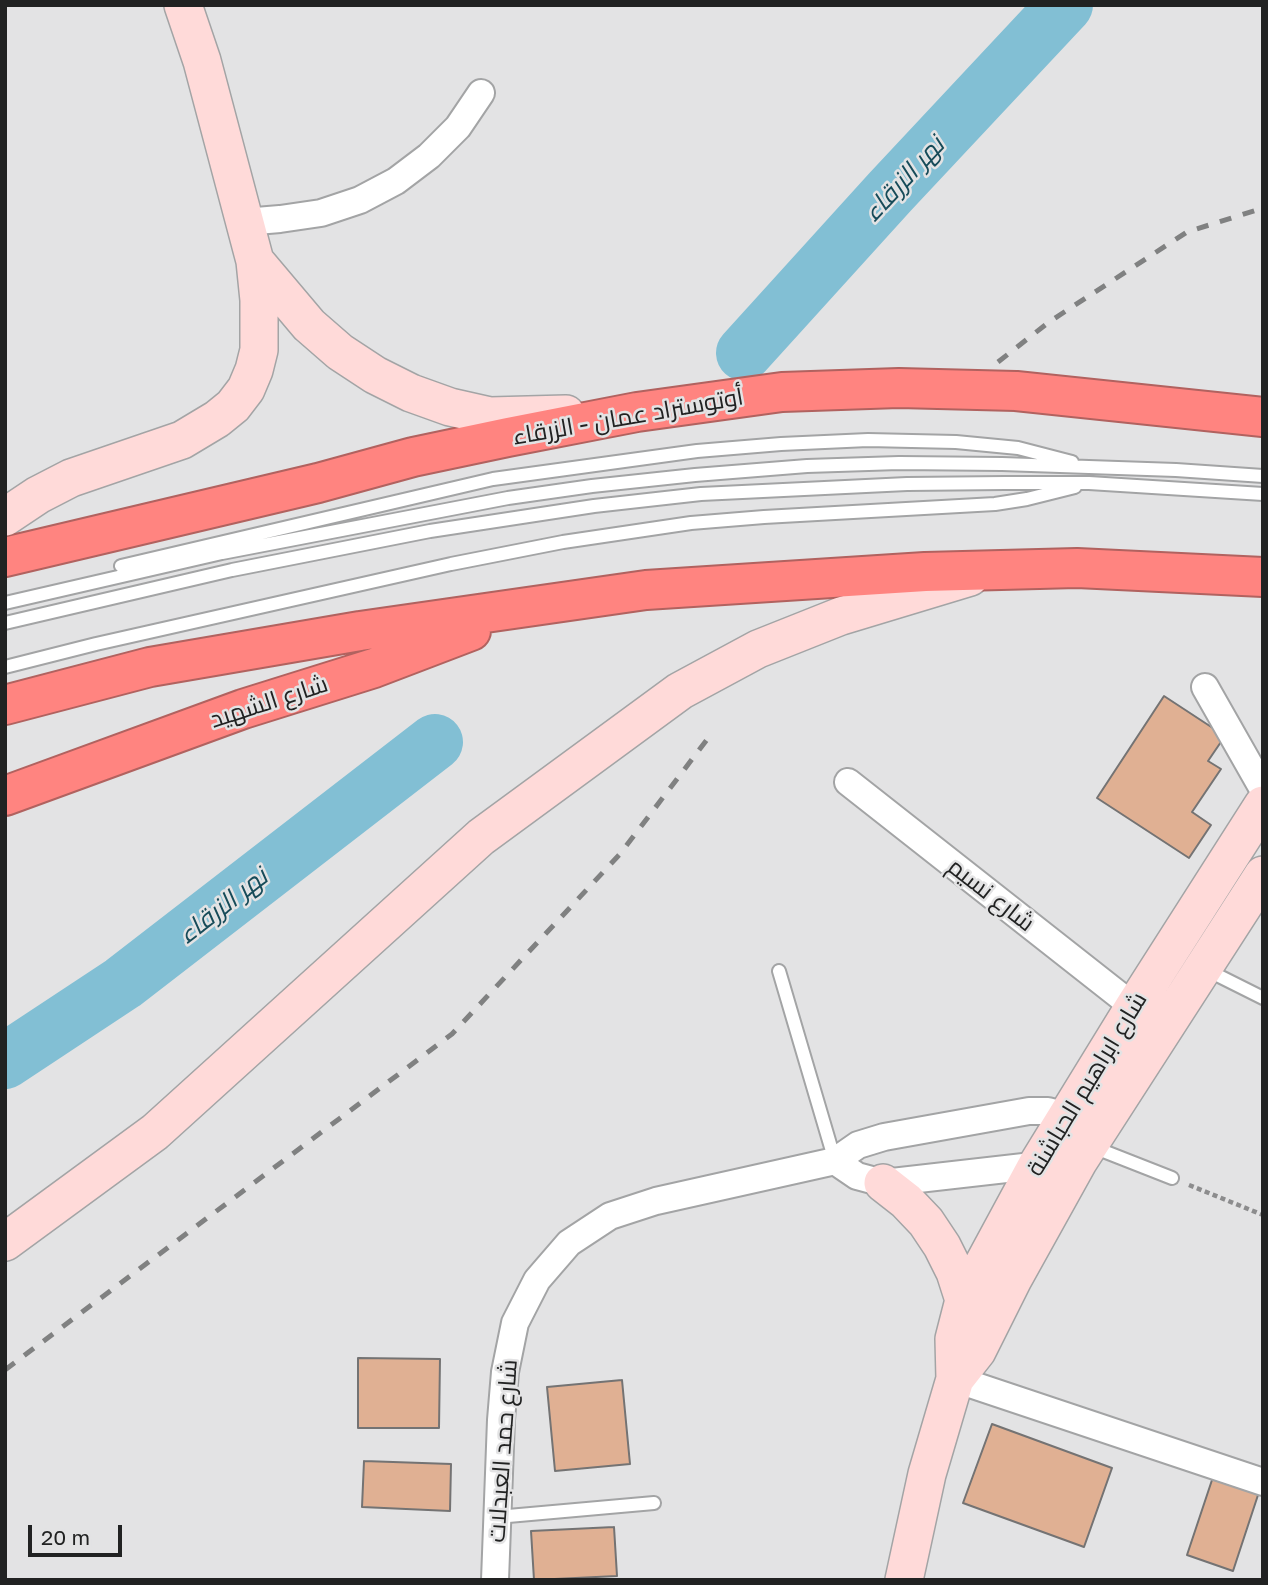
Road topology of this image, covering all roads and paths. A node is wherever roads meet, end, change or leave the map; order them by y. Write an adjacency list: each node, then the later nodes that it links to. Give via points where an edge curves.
1 (183, 5): 3 (street)
2 (481, 93): 3 (street, via 458,127 396,181 321,213)
3 (244, 222): 4 (street)
4 (255, 261): 5 (street, via 309,325 340,352 411,393 490,416); 11 (street, via 259,351 246,389 233,405 182,440 71,478)
5 (637, 412): 6 (highway, أوتوستراد عمان - الزرقاء, via 782,392 899,388 1016,391); 12 (highway, أوتوستراد عمان - الزرقاء, via 413,457)
6 (1263, 418)
7 (1086, 467): 8 (lane); 15 (lane, via 1018,449 956,442 868,440 697,451 493,478); 16 (lane, via 807,466 592,486 496,500 222,554)
8 (1263, 476)
9 (1089, 483): 10 (lane); 18 (lane, via 809,488 594,506 376,541); 19 (lane, via 995,504 691,523 563,542)
10 (1263, 494)
11 (5, 516)
12 (5, 557)
13 (992, 570): 14 (highway, via 1077,568); 17 (highway, via 646,590); 37 (street, via 842,616 758,649 680,691 481,837 155,1132)
14 (1263, 577)
15 (5, 595)
16 (5, 603)
17 (533, 607): 21 (highway, via 150,667); 24 (highway, شارع الشهيد, via 374,668 243,709)
18 (5, 623)
19 (5, 667)
20 (1205, 687): 23 (street)
21 (5, 705)
22 (848, 782): 30 (street, شارع نسيم)
23 (1263, 789)
24 (5, 796)
25 (1263, 805): 30 (street, شارع ابراهيم الحباشنة)
26 (1263, 875): 27 (street, شارع ابراهيم الحباشنة)
27 (1204, 968): 29 (lane); 31 (street, شارع ابراهيم الحباشنة)
28 (779, 971): 32 (lane)
29 (1263, 998)
30 (1134, 1007): 31 (street, شارع ابراهيم الحباشنة)
31 (1084, 1137): 32 (street, شارع حمد العبدلات, via 1048,1111 1010,1112 870,1141); 33 (street, شارع ابراهيم الحباشنة); 33 (street); 34 (lane); 39 (street, شارع ابراهيم الحباشنة, via 977,1352)
32 (835, 1161): 35 (street, via 857,1176); 42 (street, شارع حمد العبدلات, via 656,1201 610,1216 569,1243 537,1280 515,1323 505,1371)
33 (1037, 1165): 35 (street); 38 (street, شارع ابراهيم الحباشنة)
34 (1172, 1178): 36 (path)
35 (883, 1183): 38 (street, via 906,1201 943,1246)
36 (1263, 1215)
37 (5, 1242)
38 (964, 1300): 39 (street, شارع ابراهيم الحباشنة, via 954,1339)
39 (955, 1379): 40 (street); 44 (street, شارع ابراهيم الحباشنة, via 927,1474)
40 (1263, 1482)
41 (654, 1503): 42 (lane)
42 (497, 1517): 43 (street, شارع حمد العبدلات)
43 (495, 1580)
44 (904, 1580)

